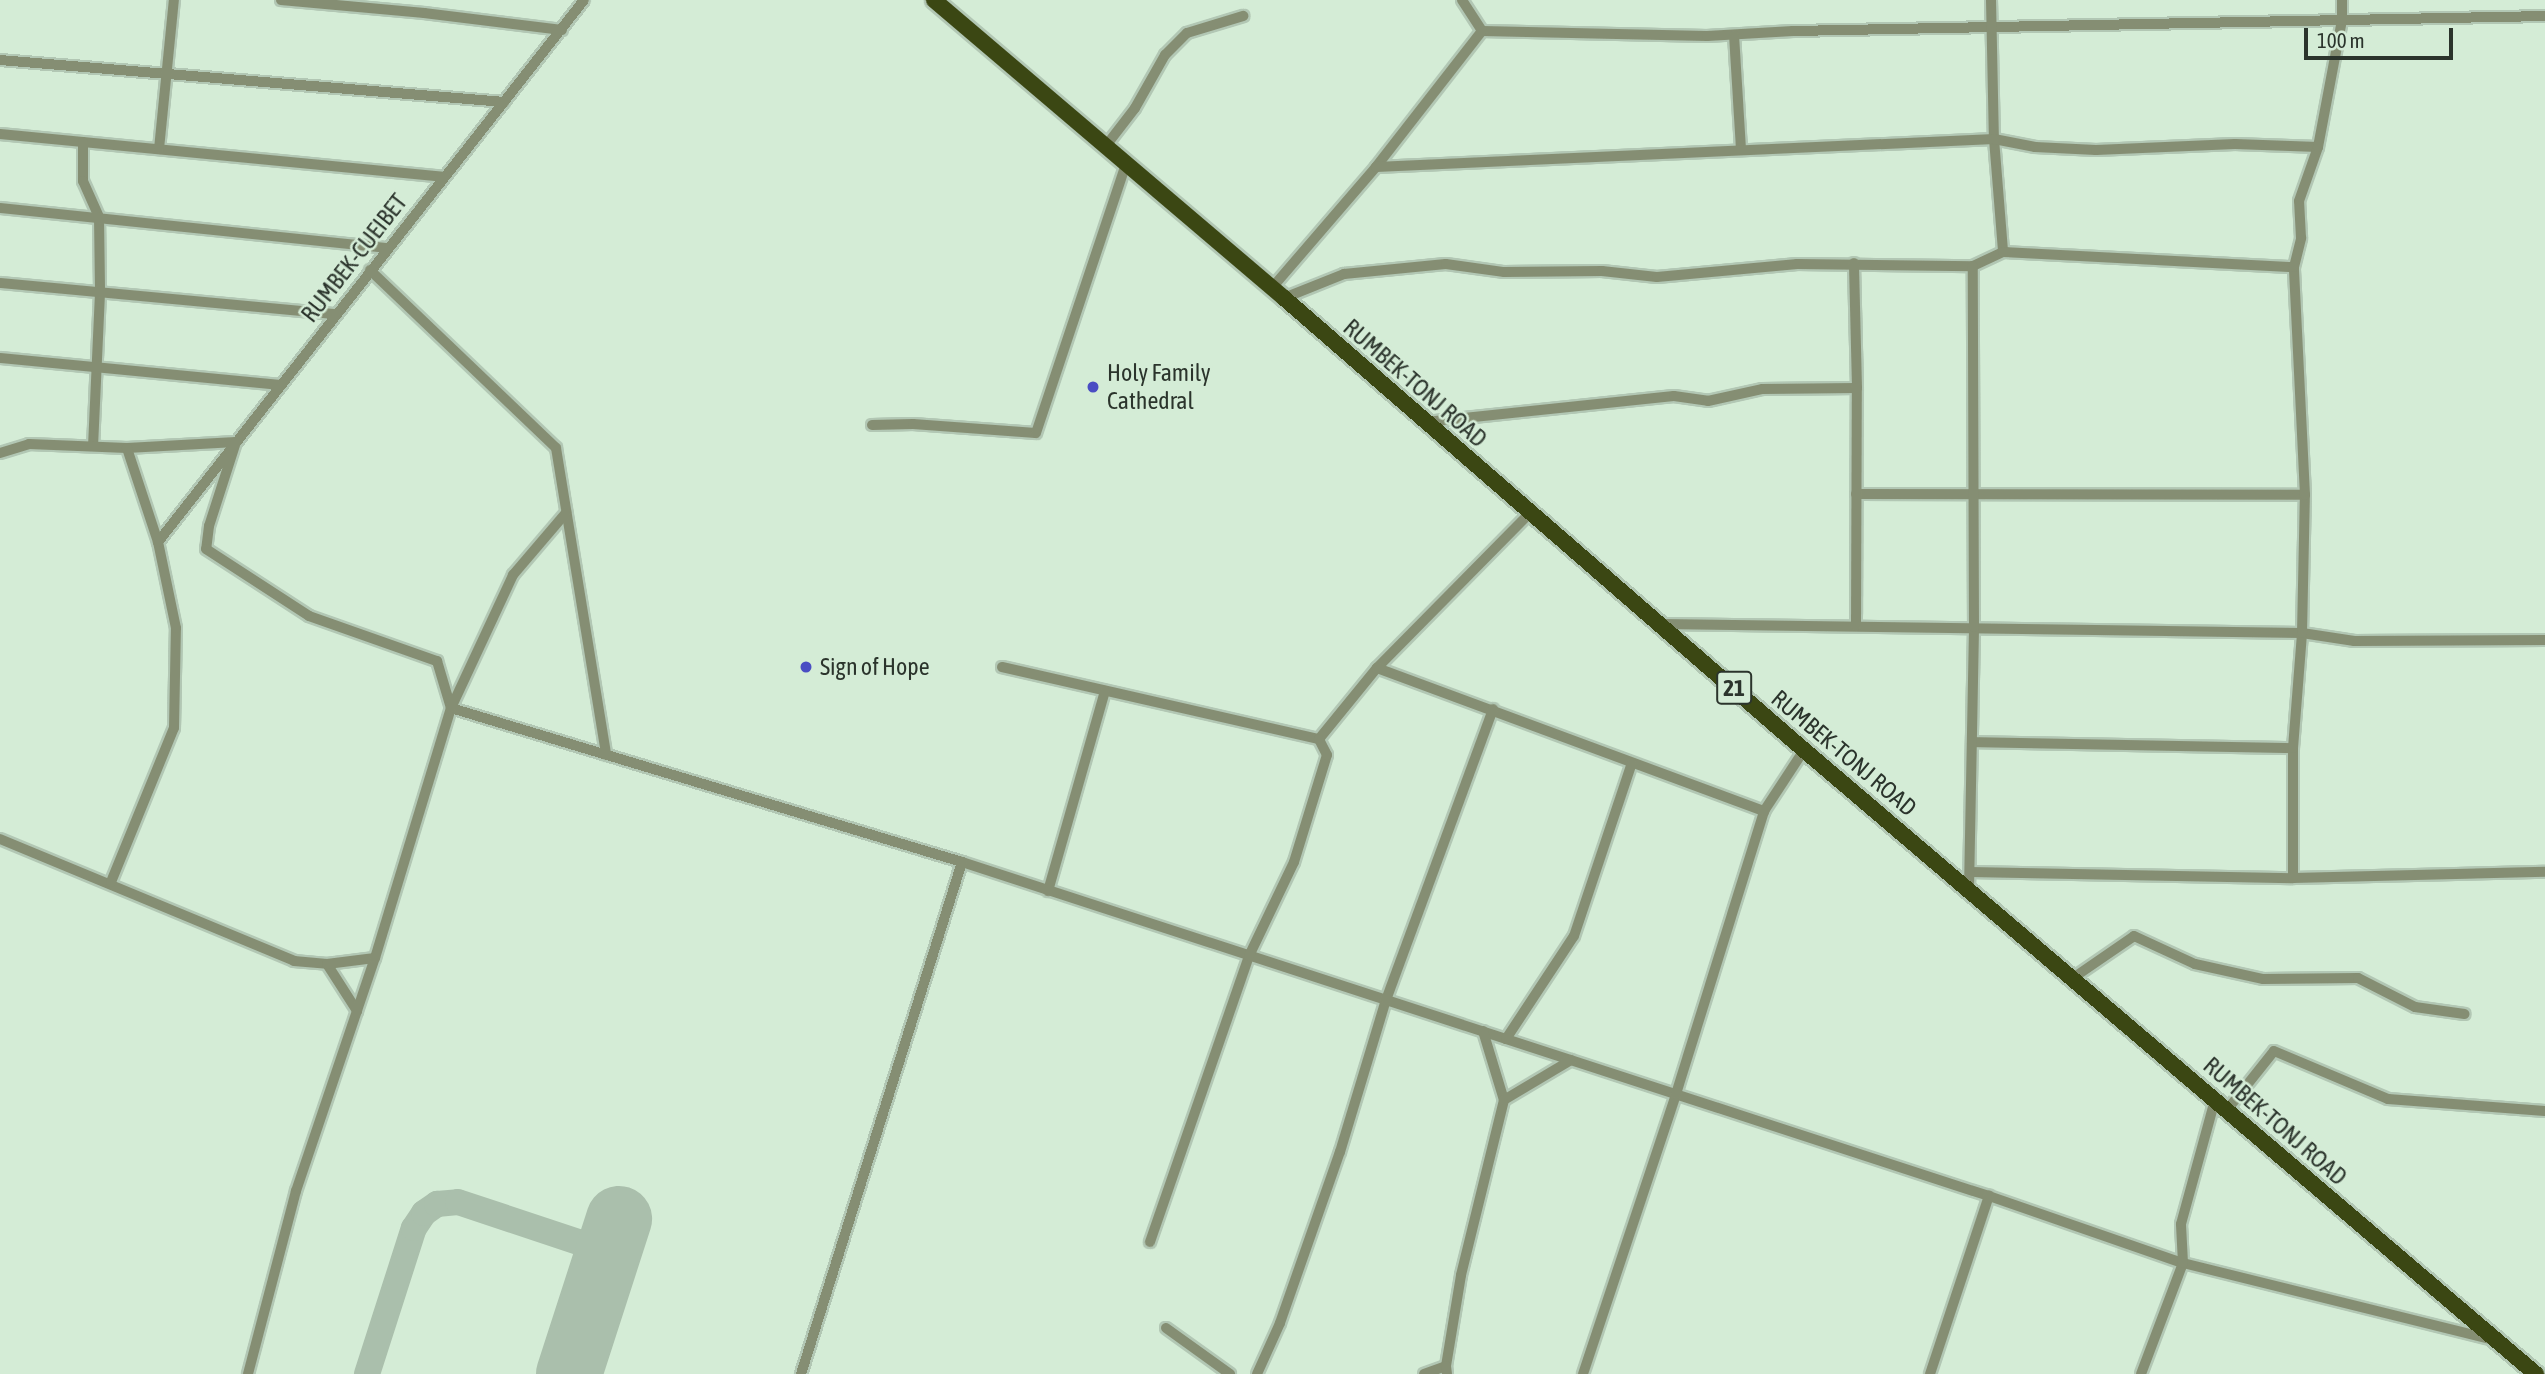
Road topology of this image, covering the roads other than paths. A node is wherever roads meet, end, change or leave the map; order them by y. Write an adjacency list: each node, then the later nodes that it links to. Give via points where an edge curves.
1 (174, 0): 18 (street)
2 (281, 0): 9 (street)
3 (426, 0): 9 (street)
4 (584, 0): 14 (street, RUMBEK-CUEIBET)
5 (934, 0): 23 (main road, RUMBEK-TONJ ROAD / 21)
6 (1462, 0): 15 (street)
7 (1991, 0): 13 (street)
8 (2342, 0): 12 (street)
9 (424, 13): 14 (street)
10 (1243, 16): 23 (street, via 1187,33 1165,55 1135,108)
11 (2545, 16): 12 (street)
12 (2342, 20): 13 (street); 24 (street)
13 (1993, 27): 16 (street); 21 (street)
14 (562, 30): 19 (street, RUMBEK-CUEIBET)
15 (1482, 31): 16 (street); 28 (street)
16 (1734, 34): 26 (street)
17 (0, 60): 18 (street)
18 (167, 74): 19 (street); 25 (street)
19 (504, 102): 29 (street, RUMBEK-CUEIBET)
20 (0, 134): 22 (street)
21 (1994, 139): 24 (street, via 2035,148 2096,150 2235,144); 26 (street); 33 (street)
22 (83, 142): 25 (street); 31 (street, via 83,181)
23 (1105, 147): 27 (main road, RUMBEK-TONJ ROAD / 21)
24 (2318, 147): 36 (street, via 2300,201 2301,239)
25 (159, 149): 29 (street)
26 (1741, 150): 28 (street)
27 (1126, 164): 40 (main road, RUMBEK-TONJ ROAD / 21); 47 (street, via 1036,433)
28 (1376, 167): 40 (street)
29 (443, 177): 32 (street, RUMBEK-CUEIBET)
30 (0, 208): 31 (street)
31 (99, 217): 32 (street); 39 (street)
32 (388, 248): 37 (street, RUMBEK-CUEIBET)
33 (2003, 252): 35 (street); 36 (street)
34 (1854, 263): 35 (street); 40 (street, via 1657,276 1602,271 1504,272 1446,264 1344,274); 45 (street)
35 (1973, 266): 53 (street)
36 (2294, 267): 54 (street)
37 (370, 270): 41 (street, RUMBEK-CUEIBET); 56 (street, via 556,448)
38 (0, 283): 39 (street)
39 (100, 292): 41 (street); 43 (street)
40 (1278, 294): 46 (main road, RUMBEK-TONJ ROAD / 21)
41 (337, 314): 44 (street, RUMBEK-CUEIBET)
42 (0, 358): 43 (street)
43 (97, 367): 44 (street); 49 (street)
44 (281, 385): 48 (street, RUMBEK-CUEIBET)
45 (1857, 388): 46 (street, via 1762,389 1708,401 1674,396); 52 (street)
46 (1426, 422): 55 (main road, RUMBEK-TONJ ROAD / 21)
47 (872, 425)
48 (236, 442): 50 (street); 57 (street, RUMBEK-CUEIBET); 66 (street, via 206,549 309,616 437,660)
49 (93, 446): 50 (street); 51 (street, via 29,444)
50 (127, 448): 57 (street)
51 (0, 453)
52 (1856, 494): 53 (street); 59 (street)
53 (1974, 494): 54 (street); 60 (street)
54 (2305, 495): 61 (street)
55 (1531, 512): 58 (main road, RUMBEK-TONJ ROAD / 21); 64 (street)
56 (566, 513): 66 (street, via 513,575); 72 (street)
57 (158, 542): 80 (street, via 176,628 174,728)
58 (1661, 624): 59 (street); 71 (main road, RUMBEK-TONJ ROAD / 21)
59 (1856, 626): 60 (street)
60 (1975, 627): 61 (street); 69 (street)
61 (2302, 633): 62 (street, via 2354,641); 70 (street)
62 (2545, 640)
63 (1002, 667): 65 (street)
64 (1377, 668): 67 (street); 68 (street)
65 (1105, 691): 68 (street); 82 (street)
66 (451, 708): 72 (street); 84 (street)
67 (1493, 709): 73 (street); 87 (street)
68 (1319, 739): 83 (street, via 1327,755 1294,862)
69 (1972, 742): 70 (street); 77 (street)
70 (2293, 748): 79 (street)
71 (1804, 750): 74 (street); 81 (main road, RUMBEK-TONJ ROAD / 21)
72 (606, 755): 76 (street)
73 (1632, 762): 74 (street); 91 (street, via 1574,936)
74 (1764, 811): 93 (street)
75 (0, 839): 80 (street)
76 (962, 862): 82 (street); 104 (street)
77 (1970, 872): 79 (street); 81 (street)
78 (2545, 872): 79 (street)
79 (2293, 878)
80 (111, 883): 85 (street, via 294,961)
81 (1969, 889): 86 (main road, RUMBEK-TONJ ROAD / 21)
82 (1048, 891): 83 (street)
83 (1249, 956): 87 (street); 98 (street)
84 (375, 958): 85 (street); 88 (street)
85 (327, 964): 88 (street)
86 (2073, 978): 89 (street, via 2134,936 2195,964 2263,979 2358,978 2415,1007); 95 (main road, RUMBEK-TONJ ROAD / 21)
87 (1387, 1000): 90 (street); 106 (street, via 1340,1152 1280,1323)
88 (357, 1011): 103 (street, via 296,1191)
89 (2465, 1014)
90 (1483, 1031): 91 (street); 94 (street)
91 (1506, 1039): 92 (street)
92 (1571, 1060): 93 (street); 94 (street)
93 (1676, 1094): 97 (street); 108 (street)
94 (1504, 1100): 102 (street, via 1461,1275)
95 (2221, 1105): 96 (street, via 2274,1051 2388,1099); 99 (street, via 2181,1224); 101 (main road, RUMBEK-TONJ ROAD / 21)
96 (2545, 1111)
97 (1989, 1195): 99 (street); 109 (street)
98 (1150, 1242)
99 (2183, 1263): 101 (street); 110 (street)
100 (1166, 1328): 105 (street)
101 (2497, 1341): 111 (main road, RUMBEK-TONJ ROAD / 21)
102 (1446, 1370): 107 (street)
103 (248, 1374)
104 (801, 1374)
105 (1230, 1374)
106 (1257, 1374)
107 (1424, 1374)
108 (1583, 1374)
109 (1930, 1374)
110 (2141, 1374)
111 (2536, 1374)

